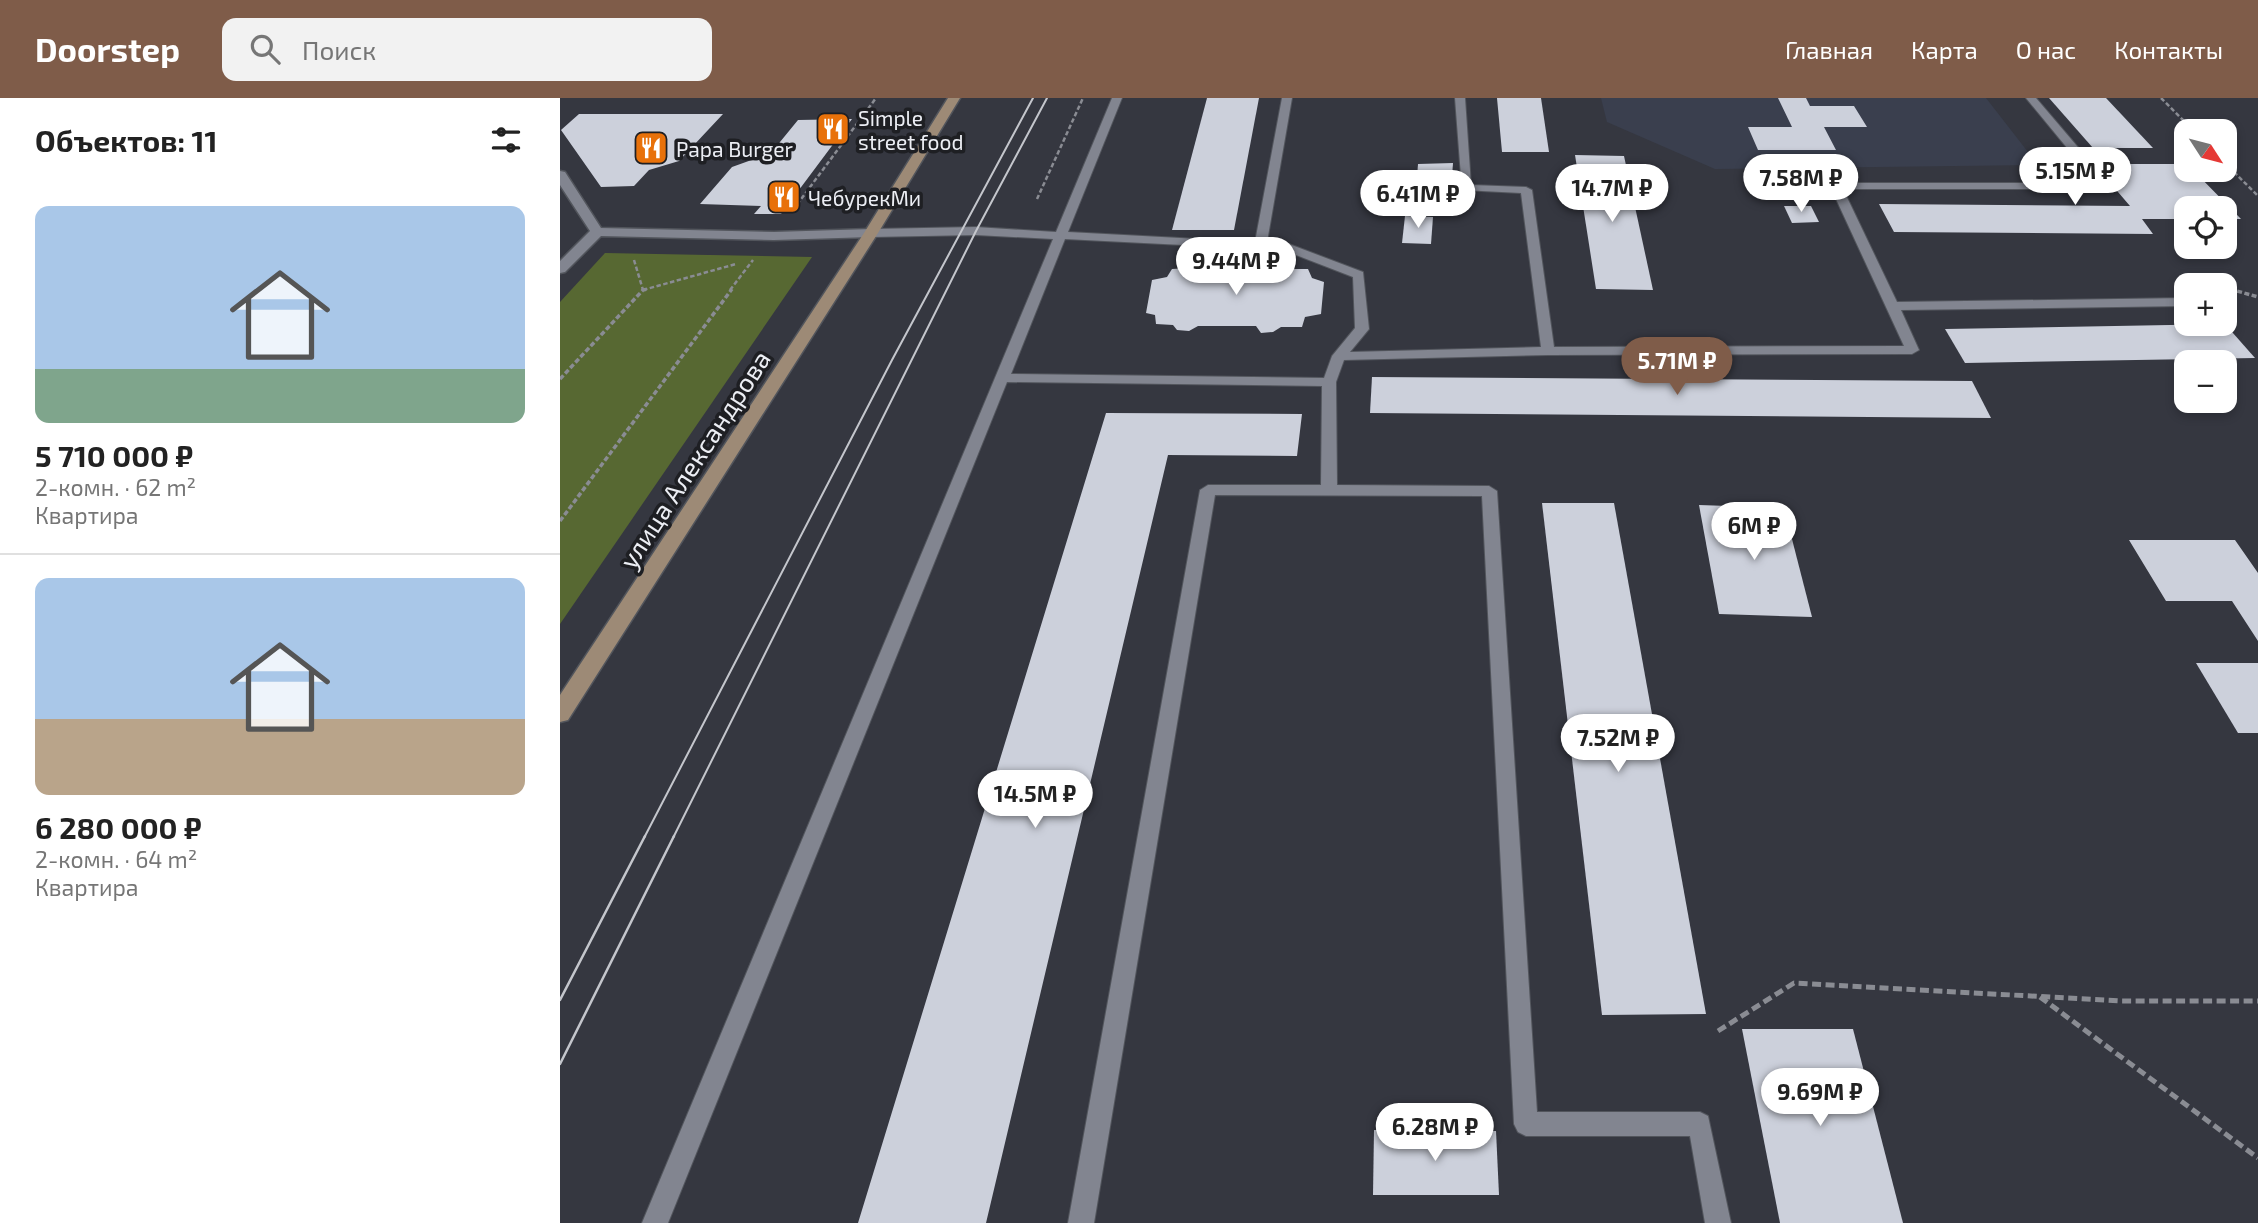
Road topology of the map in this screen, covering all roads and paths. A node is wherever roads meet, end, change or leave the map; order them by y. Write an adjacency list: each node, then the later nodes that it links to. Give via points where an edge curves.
1 (876, 98): 16 (path)
2 (954, 98): 15 (main road, улица Александрова)
3 (1083, 98): 13 (path)
4 (1117, 98): 17 (lane)
5 (1287, 98): 18 (lane)
6 (1460, 98): 26 (lane, via 1466,187 1526,190)
7 (2031, 98): 25 (lane, via 2105,186 1836,186)
8 (2161, 98): 9 (path)
9 (2182, 119)
10 (560, 175): 14 (street)
11 (2237, 175): 12 (path)
12 (2258, 196)
13 (1037, 199)
14 (597, 232): 16 (street); 20 (street)
15 (871, 233): 16 (street); 17 (lane, via 976,231); 33 (main road, улица Александрова)
16 (774, 236)
17 (1058, 237): 18 (lane); 28 (lane)
18 (1260, 246): 27 (lane, via 1285,247 1359,275 1362,329)
19 (632, 254): 21 (path)
20 (560, 269)
21 (643, 290): 29 (path); 32 (path, via 754,259)
22 (2237, 291): 23 (path)
23 (2258, 297)
24 (2174, 302): 25 (lane)
25 (1893, 306): 26 (lane, via 1912,350)
26 (1548, 351): 27 (lane)
27 (1339, 356): 30 (lane)
28 (1003, 378): 30 (lane); 38 (lane)
29 (560, 379)
30 (1329, 382): 31 (lane)
31 (1329, 490): 39 (lane, via 1208,490); 40 (lane, via 1489,491 1526,1124 1700,1124)
32 (560, 521)
33 (560, 713)
34 (2039, 997): 35 (path); 36 (path, via 1794,983); 37 (path)
35 (2258, 1001)
36 (1718, 1031)
37 (2258, 1158)
38 (655, 1223)
39 (1081, 1223)
40 (1718, 1223)

